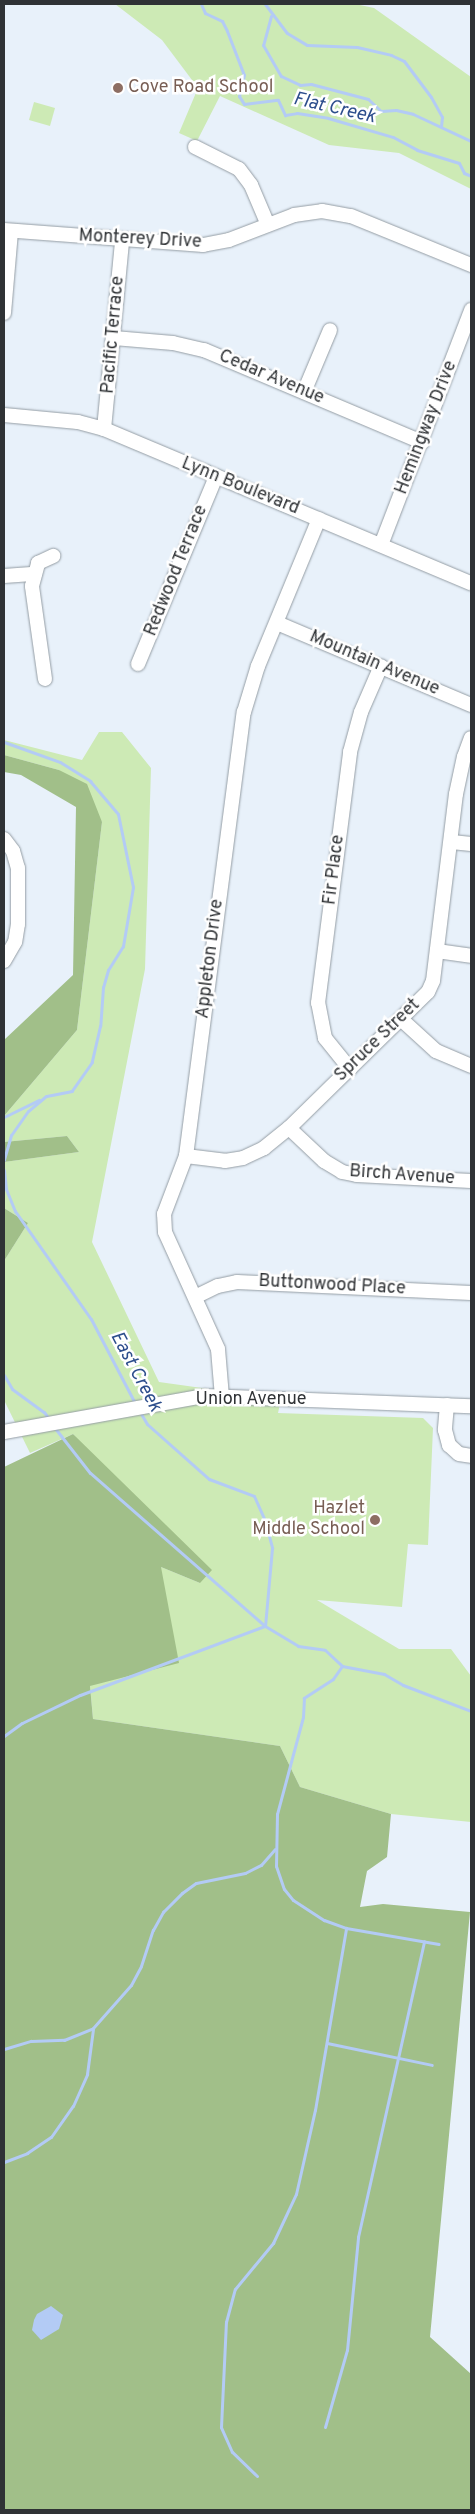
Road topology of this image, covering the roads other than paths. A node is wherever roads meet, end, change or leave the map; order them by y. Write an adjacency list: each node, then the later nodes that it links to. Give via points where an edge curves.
1 (195, 147): 2 (street, via 238,168 251,185)
2 (268, 225): 4 (street, Monterey Drive, via 229,240 203,245); 5 (street, Monterey Drive, via 306,212 337,212)
3 (7, 230): 4 (street, Monterey Drive); 7 (street)
4 (122, 241): 9 (street, Pacific Terrace)
5 (471, 265)
6 (471, 310): 13 (street, Hemingway Drive)
7 (4, 314)
8 (330, 330): 10 (street)
9 (114, 338): 10 (street, Cedar Avenue, via 194,347); 12 (street, Pacific Terrace)
10 (304, 392): 13 (street, Cedar Avenue)
11 (4, 415): 12 (street, Lynn Boulevard, via 78,422)
12 (104, 429): 14 (street, Lynn Boulevard)
13 (422, 442): 16 (street, Hemingway Drive)
14 (216, 477): 15 (street, Lynn Boulevard); 22 (street, Redwood Terrace)
15 (319, 519): 16 (street, Lynn Boulevard); 21 (street, Appleton Drive)
16 (381, 546): 20 (street, Lynn Boulevard)
17 (53, 556): 18 (street, via 38,563)
18 (34, 574): 19 (street); 24 (street, via 32,586)
19 (4, 576)
20 (471, 583)
21 (277, 623): 23 (street, Mountain Avenue); 37 (street, Appleton Drive, via 252,685 238,740)
22 (138, 664)
23 (382, 666): 25 (street, Mountain Avenue); 35 (street, Fir Place, via 361,712 350,752 318,1003 325,1038)
24 (46, 679)
25 (471, 704)
26 (471, 738): 28 (street, Spruce Street, via 456,794)
27 (4, 838): 32 (street, via 14,851 18,868 18,924 15,942)
28 (452, 842): 29 (street); 30 (street, Spruce Street)
29 (471, 844)
30 (437, 951): 31 (street); 33 (street, Spruce Street, via 433,981 428,992)
31 (471, 956)
32 (4, 962)
33 (402, 1020): 34 (street, via 436,1051); 35 (street, Spruce Street)
34 (471, 1066)
35 (350, 1069): 36 (street, Spruce Street)
36 (289, 1128): 37 (street, Spruce Street, via 264,1148 243,1158 225,1161); 38 (street, Birch Avenue, via 324,1161 342,1172)
37 (186, 1156): 40 (street, Appleton Drive, via 166,1205 163,1222)
38 (471, 1181)
39 (471, 1293): 40 (street, Buttonwood Place, via 237,1282)
40 (195, 1296): 41 (street, Appleton Drive, via 218,1349)
41 (222, 1397): 42 (street, Union Avenue); 44 (street, Union Avenue, via 205,1396)
42 (447, 1405): 43 (street, Union Avenue); 45 (street, via 445,1430 449,1445 459,1454)
43 (471, 1406)
44 (4, 1432)
45 (471, 1456)

